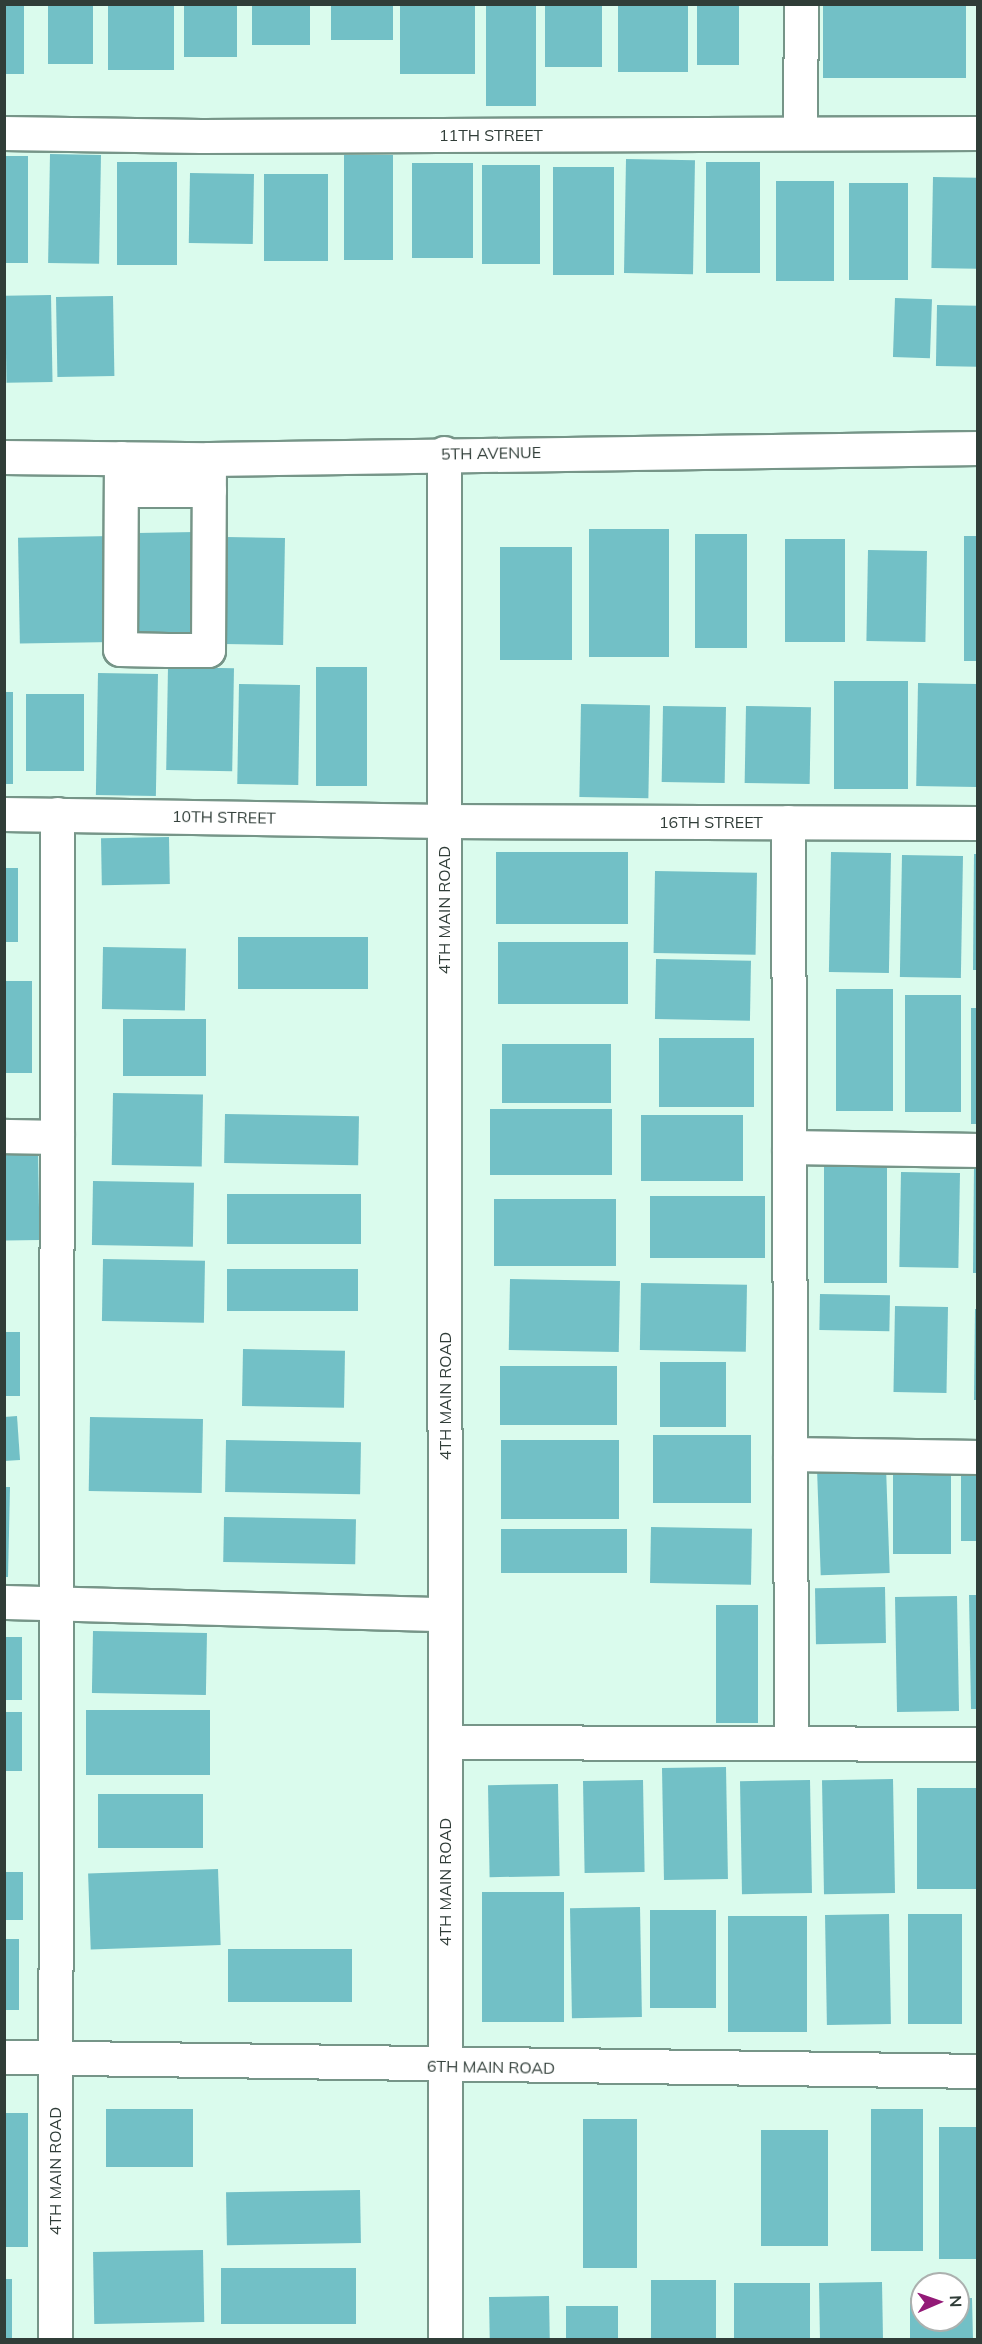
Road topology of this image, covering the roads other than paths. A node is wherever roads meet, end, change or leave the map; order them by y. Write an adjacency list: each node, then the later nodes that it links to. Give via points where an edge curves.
1 (801, 4): 4 (street)
2 (978, 133): 4 (street, 11TH STREET)
3 (4, 134): 4 (street, 11TH STREET)
4 (800, 134)
5 (978, 448): 6 (street, 5TH AVENUE)
6 (444, 453): 9 (street, 5TH AVENUE); 12 (street, 4TH MAIN ROAD)
7 (4, 457): 8 (street, 5TH AVENUE)
8 (121, 474): 9 (street, 5TH AVENUE); 9 (street, via 120,649 168,650 208,650)
9 (209, 475)
10 (4, 814): 11 (street, 10TH STREET)
11 (57, 814): 12 (street, 10TH STREET); 16 (street, 4TH MAIN ROAD)
12 (444, 821): 13 (street, 16TH STREET); 23 (street, 4TH MAIN ROAD)
13 (788, 822): 14 (street, 16TH STREET); 17 (street)
14 (978, 823)
15 (4, 1136): 16 (street)
16 (57, 1137): 22 (street, 4TH MAIN ROAD)
17 (789, 1147): 18 (street); 19 (street)
18 (978, 1150)
19 (790, 1454): 20 (street); 25 (street)
20 (978, 1457)
21 (4, 1602): 22 (street)
22 (56, 1602): 23 (street); 28 (street, 4TH MAIN ROAD)
23 (445, 1614): 24 (street, 4TH MAIN ROAD)
24 (445, 1742): 25 (street); 29 (street, 4TH MAIN ROAD)
25 (791, 1743): 26 (street)
26 (978, 1744)
27 (4, 2058): 28 (street, 6TH MAIN ROAD)
28 (56, 2058): 29 (street, 6TH MAIN ROAD); 31 (street, 4TH MAIN ROAD)
29 (445, 2066): 30 (street, 6TH MAIN ROAD); 32 (street, 4TH MAIN ROAD)
30 (978, 2071)
31 (55, 2340)
32 (445, 2340)

